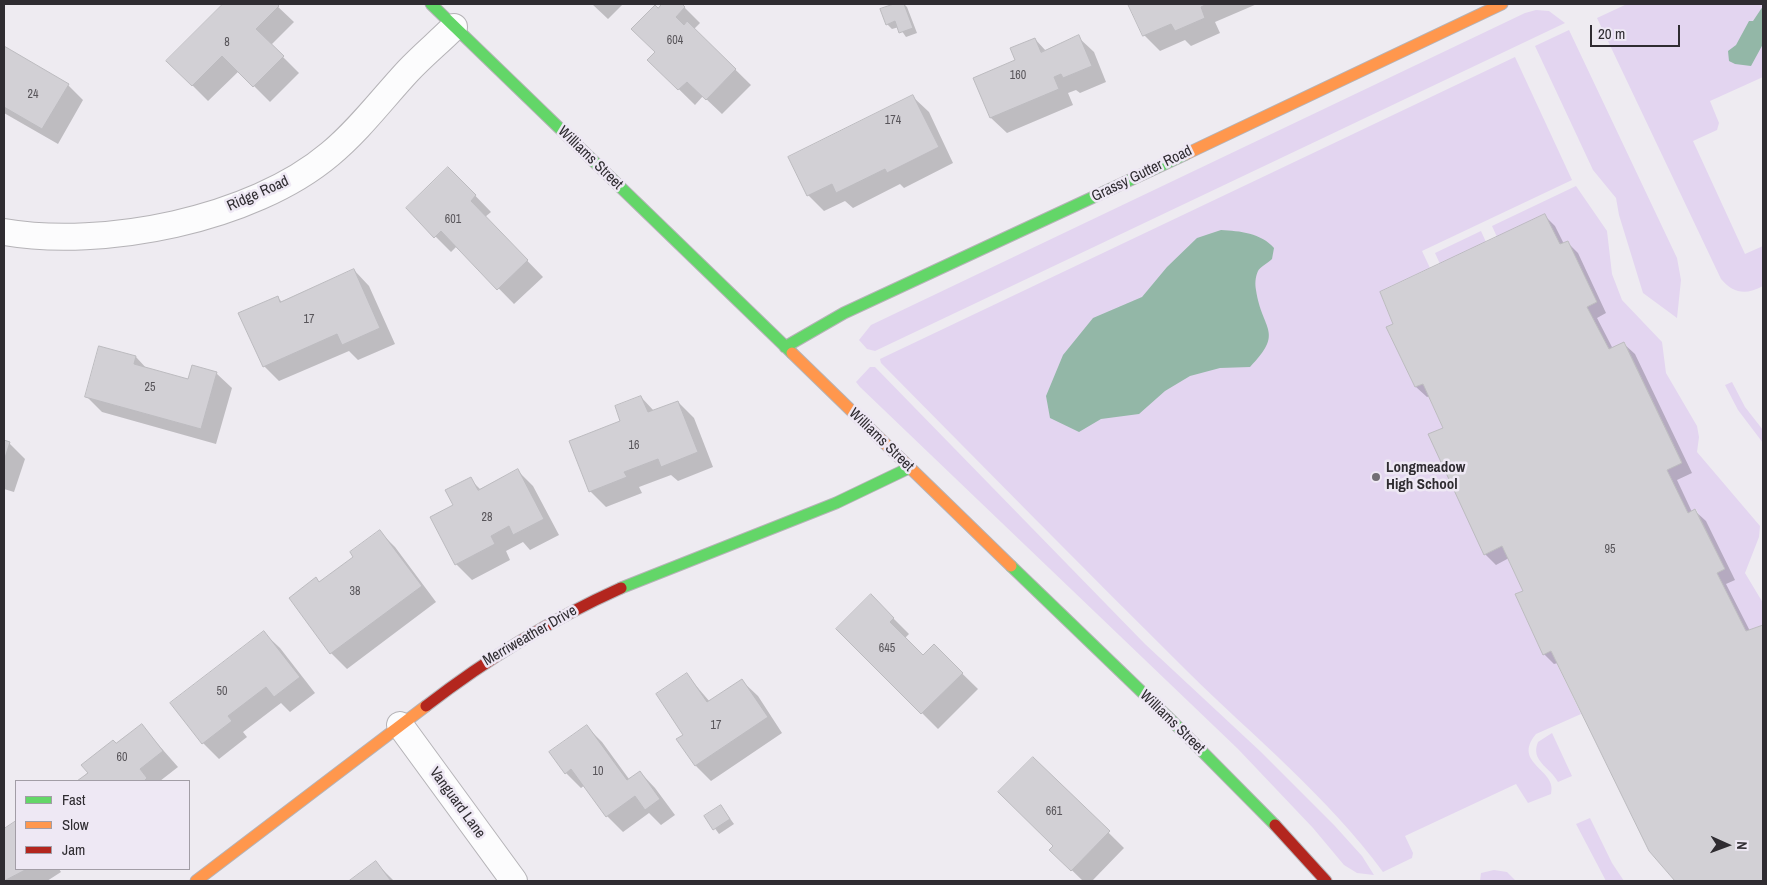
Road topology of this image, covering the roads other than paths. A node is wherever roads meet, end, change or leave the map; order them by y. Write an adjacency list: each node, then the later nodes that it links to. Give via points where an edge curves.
1 (431, 4): 3 (street, Williams Street)
2 (1502, 4): 5 (street, Grassy Gutter Road, via 844,313)
3 (454, 27): 4 (street, Ridge Road, via 329,155 271,190 211,215 148,230 94,238 30,237); 5 (street, Williams Street)
4 (4, 232)
5 (784, 347): 6 (street, Williams Street)
6 (909, 468): 7 (street, Merriweather Drive, via 836,503 676,564 587,603 477,667); 10 (street, Williams Street, via 1173,722)
7 (400, 725): 8 (street, Merriweather Drive); 9 (street, Vanguard Lane)
8 (196, 881)
9 (514, 881)
10 (1326, 881)

